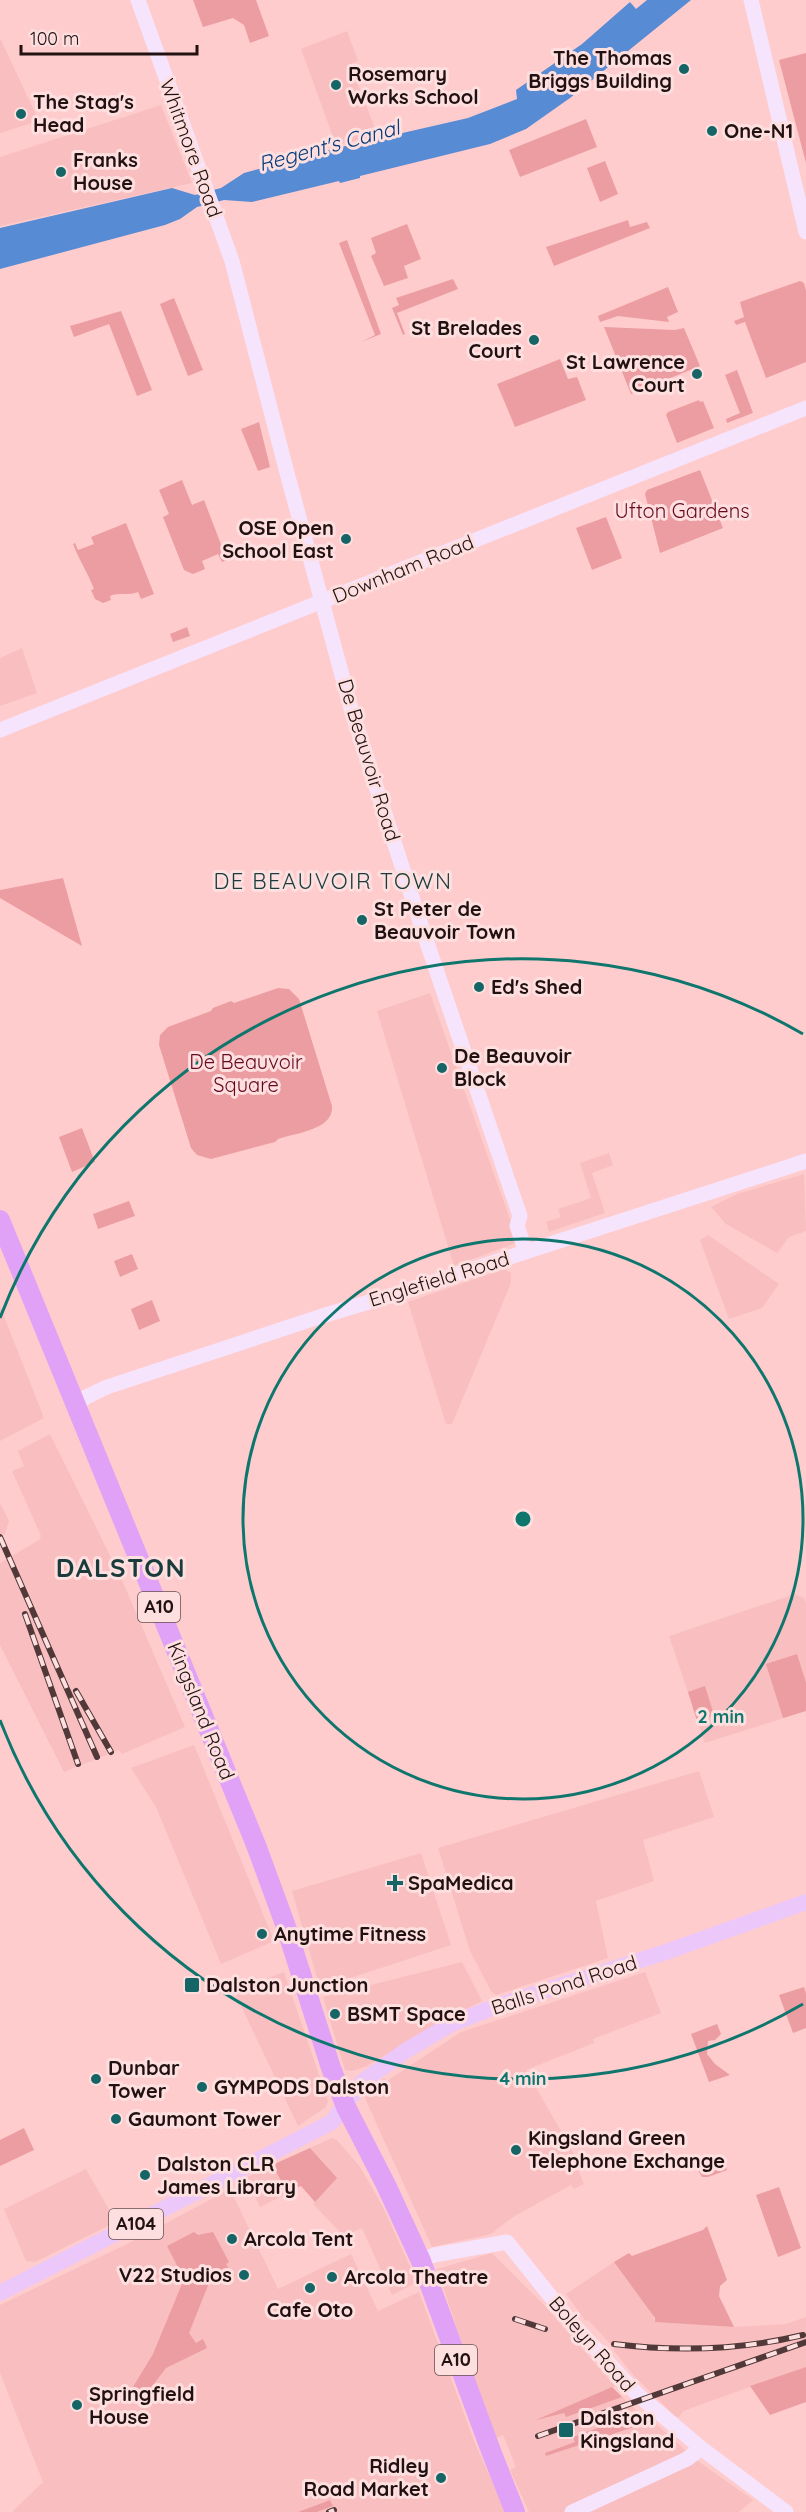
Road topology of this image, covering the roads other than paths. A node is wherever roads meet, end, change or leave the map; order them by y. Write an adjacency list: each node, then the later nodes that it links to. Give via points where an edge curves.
1 (138, 0): 4 (street, Whitmore Road)
2 (751, 0): 3 (street)
3 (806, 232)
4 (232, 261): 6 (street, De Beauvoir Road)
5 (806, 408): 6 (street, Downham Road)
6 (323, 601): 7 (street, Downham Road); 10 (street, De Beauvoir Road, via 352,712 520,1216 517,1226)
7 (0, 730)
8 (806, 1161): 10 (street, Englefield Road)
9 (0, 1220): 11 (highway, Kingsland Road / A10)
10 (526, 1252): 11 (street, Englefield Road, via 107,1388 86,1396)
11 (76, 1406): 13 (highway, Kingsland Road / A10, via 256,1845)
12 (806, 1902): 13 (main road, Balls Pond Road / A104, via 451,2024 362,2082)
13 (346, 2106): 14 (highway, A10); 15 (main road, A104, via 332,2122 318,2130)
14 (421, 2261): 16 (street, Boleyn Road, via 434,2255 507,2242 624,2382); 17 (highway, A10)
15 (0, 2294)
16 (700, 2448): 18 (street, via 687,2459); 19 (street, Boleyn Road)
17 (515, 2512)
18 (572, 2512)
19 (786, 2512)

